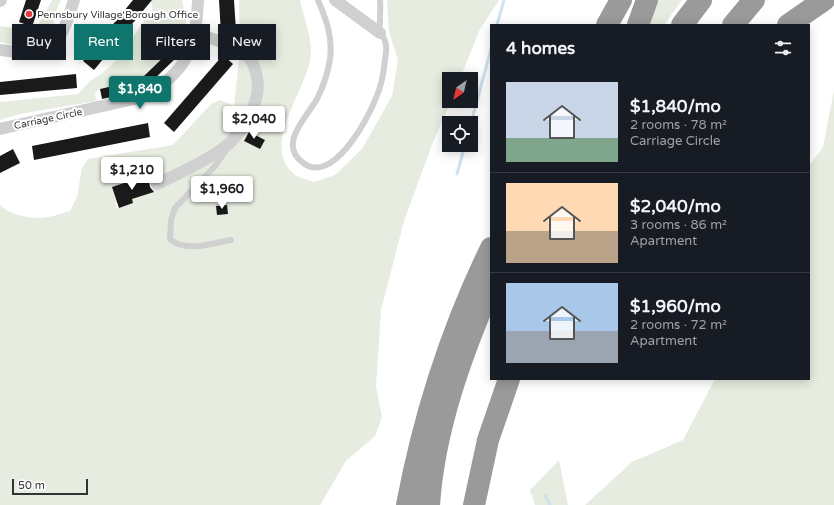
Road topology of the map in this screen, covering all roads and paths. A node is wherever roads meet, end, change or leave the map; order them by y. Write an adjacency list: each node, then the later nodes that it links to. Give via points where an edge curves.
1 (74, 0): 19 (street, via 65,28 52,46 34,53)
2 (198, 0): 11 (street, Carriage Circle)
3 (318, 0): 17 (lane, via 327,23 330,58 318,98 295,132 295,153 302,162 322,167 331,163 341,155 363,126 376,100 385,60 386,40)
4 (335, 0): 17 (street)
5 (380, 0): 17 (lane)
6 (620, 0): 12 (highway)
7 (647, 0): 13 (highway)
8 (701, 0): 14 (highway)
9 (754, 0): 15 (highway)
10 (824, 0): 16 (highway)
11 (196, 24)
12 (608, 24)
13 (638, 24)
14 (683, 24)
15 (735, 24)
16 (789, 24)
17 (380, 33)
18 (210, 39): 22 (street, via 242,51 255,65 258,96 244,125)
19 (0, 50)
20 (184, 60): 21 (street, Carriage Circle, via 164,83 143,98)
21 (0, 129)
22 (234, 136): 23 (street, via 223,149); 24 (lane, via 215,166 175,208 170,233 170,239 180,245)
23 (157, 184)
24 (232, 240)
25 (490, 250): 29 (highway, via 461,314 440,372)
26 (490, 288): 30 (highway, via 465,350 446,409 435,458)
27 (490, 324): 31 (highway, via 476,358 450,440)
28 (509, 380): 32 (highway, via 488,440)
29 (407, 505)
30 (429, 505)
31 (435, 505)
32 (474, 505)

